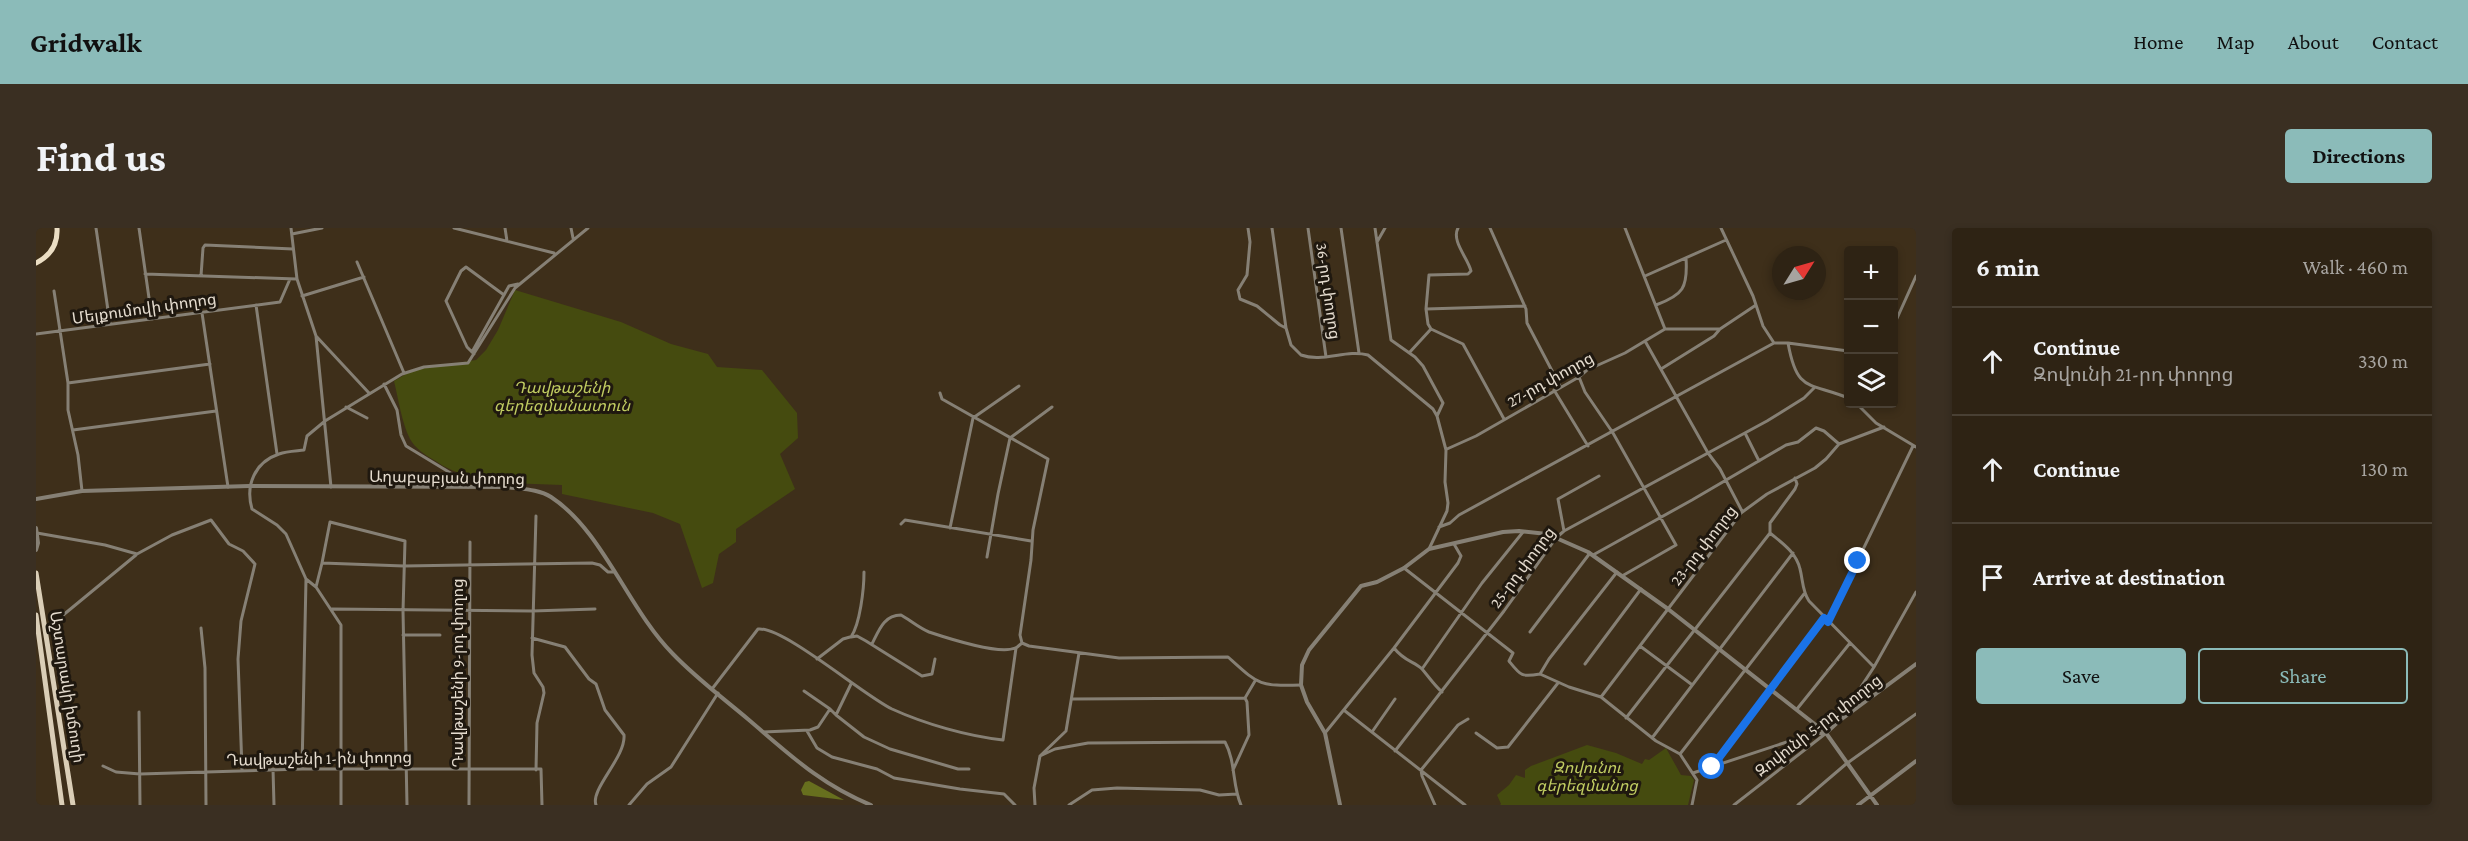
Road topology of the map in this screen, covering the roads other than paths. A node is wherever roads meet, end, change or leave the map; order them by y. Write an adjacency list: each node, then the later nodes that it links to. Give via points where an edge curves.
1 (57, 228): 29 (highway, via 54,248)
2 (96, 228): 49 (street)
3 (139, 228): 30 (street)
4 (291, 228): 20 (street)
5 (322, 228): 20 (street)
6 (454, 228): 23 (street)
7 (505, 228): 23 (street)
8 (571, 228): 21 (street)
9 (588, 228): 21 (street)
10 (1248, 228): 50 (street, via 1247,275 1240,284 1240,299 1257,306)
11 (1272, 228): 50 (street)
12 (1308, 228): 64 (street, 36-րդ փողոց)
13 (1341, 228): 61 (street)
14 (1375, 228): 24 (street)
15 (1386, 228): 24 (street)
16 (1458, 228): 45 (street, via 1457,241 1471,271 1429,275)
17 (1490, 228): 44 (street)
18 (1625, 228): 32 (street)
19 (1720, 228): 22 (street)
20 (292, 234): 25 (street)
21 (573, 239): 26 (street)
22 (1726, 240): 27 (street); 43 (street)
23 (507, 242): 26 (street)
24 (1377, 242): 63 (street, via 1391,340)
25 (293, 249): 31 (street, via 205,245); 36 (street)
26 (554, 254): 37 (street)
27 (1686, 258): 32 (street); 42 (street, via 1683,287 1678,296)
28 (357, 262): 34 (street)
29 (36, 263)
30 (145, 274): 31 (street); 48 (street)
31 (201, 276): 35 (street)
32 (1645, 276): 42 (street)
33 (1916, 276): 47 (street)
34 (364, 277): 40 (street); 67 (street)
35 (290, 279): 36 (street); 41 (street, Մելքումովի փողոց, via 280,302)
36 (297, 279): 40 (street)
37 (519, 284): 39 (street, via 510,285); 62 (street)
38 (54, 291): 54 (street)
39 (504, 295): 62 (street); 62 (street, via 466,267 458,276 446,302)
40 (303, 296): 56 (street)
41 (256, 305): 46 (street, Մելքումովի փողոց); 98 (street)
42 (1656, 305): 51 (street)
43 (1756, 305): 52 (street); 58 (street)
44 (1525, 306): 45 (street); 72 (street, via 1527,323)
45 (1426, 309): 53 (street)
46 (202, 312): 48 (street, Մելքումովի փողոց); 65 (street)
47 (1898, 314)
48 (152, 319): 49 (street, Մելքումովի փողոց)
49 (110, 324): 54 (street, Մելքումովի փողոց)
50 (1286, 328): 64 (street, via 1291,345 1301,355)
51 (1665, 328): 52 (street); 57 (street, 27-րդ փողոց)
52 (1720, 329): 66 (street)
53 (1431, 330): 63 (street); 86 (street, via 1463,344)
54 (60, 331): 55 (street, Մելքումովի փողոց); 69 (street)
55 (36, 334)
56 (316, 336): 75 (street); 87 (street)
57 (1645, 341): 66 (street); 68 (street, 27-րդ փողոց)
58 (1774, 343): 59 (street); 77 (street)
59 (1788, 343): 60 (street); 73 (street, via 1793,367)
60 (1844, 350)
61 (1359, 352): 64 (street); 83 (street, via 1375,360 1433,409)
62 (473, 353): 67 (street, via 468,363 424,366)
63 (1409, 353): 83 (street, via 1442,399)
64 (1326, 357)
65 (210, 363): 69 (street); 82 (street)
66 (1661, 369): 77 (street)
67 (404, 373): 70 (street)
68 (1579, 377): 72 (street, 27-րդ փողոց); 90 (street)
69 (68, 382): 89 (street)
70 (384, 384): 75 (street); 106 (street, via 397,410 406,446 467,483)
71 (1019, 386): 85 (street)
72 (1560, 386): 74 (street, 27-րդ փողոց)
73 (1814, 388): 78 (street); 91 (street, 25-րդ փողոց, via 1796,404)
74 (1554, 390): 86 (street, 27-րդ փողոց); 94 (street)
75 (369, 393): 80 (street)
76 (940, 393): 85 (street, via 942,399)
77 (1677, 395): 90 (street); 97 (street)
78 (1844, 397)
79 (1052, 406): 92 (street)
80 (346, 407): 84 (street); 87 (street)
81 (1861, 408): 88 (street)
82 (216, 411): 89 (street); 105 (street)
83 (1437, 417): 96 (street)
84 (367, 418)
85 (973, 418): 92 (street); 116 (street)
86 (1504, 419): 96 (street, 27-րդ փողոց)
87 (325, 421): 98 (street, via 307,435 304,450); 104 (street)
88 (1884, 427): 93 (street, 23-րդ փողոց); 95 (street)
89 (73, 430): 108 (street)
90 (1613, 433): 94 (street); 107 (street)
91 (1744, 433): 97 (street, 25-րդ փողոց); 99 (street)
92 (1010, 438): 121 (street); 123 (street, via 1048,459)
93 (1839, 444): 99 (street, via 1816,428 1798,442); 101 (street, 23-րդ փողոց, via 1826,459)
94 (1588, 446): 114 (street)
95 (1915, 447): 157 (street)
96 (1446, 450): 114 (street, via 1448,503)
97 (1708, 453): 102 (street); 107 (street, 25-րդ փողոց)
98 (277, 454): 103 (street, via 253,472)
99 (1759, 461): 102 (street)
100 (1599, 476): 117 (street, via 1558,499)
101 (1795, 478): 110 (street, 23-րդ փողոց); 119 (street, via 1797,484 1770,523)
102 (1725, 481): 110 (street); 112 (street)
103 (249, 486): 104 (street, Աղաբաբյան փողոց); 105 (street, Աղաբաբյան փողոց); 142 (street, via 252,509 286,534)
104 (331, 487): 106 (street, Աղաբաբյան փողոց)
105 (228, 488): 108 (street, Աղաբաբյան փողոց)
106 (469, 488): 137 (street, Աղաբաբյան փողոց, via 530,490 550,496 577,518)
107 (1646, 488): 112 (street); 117 (street, 25-րդ փողոց)
108 (82, 491): 109 (street, Աղաբաբյան փողոց)
109 (36, 500)
110 (1742, 512): 150 (street, 23-րդ փողոց)
111 (536, 516): 135 (street)
112 (1662, 517): 130 (street); 141 (street, via 1676,545)
113 (900, 524): 116 (street, via 906,520)
114 (1439, 526): 126 (street)
115 (36, 528): 120 (street)
116 (950, 528): 121 (street)
117 (1564, 531): 122 (street, 25-րդ փողոց)
118 (1523, 532): 122 (street); 125 (street, via 1503,532); 154 (street)
119 (1770, 532): 128 (street); 159 (street)
120 (37, 533): 127 (street); 129 (street)
121 (991, 534): 123 (street); 131 (street)
122 (1556, 538): 130 (street); 161 (street, 25-րդ փողոց)
123 (1031, 541): 167 (street)
124 (470, 542): 133 (street, Դավթաշենի 9-րդ փողոց)
125 (1454, 544): 126 (street); 146 (street, via 1461,556)
126 (1429, 549): 136 (street)
127 (36, 550)
128 (1793, 553): 147 (street); 173 (street)
129 (136, 554): 163 (street, via 62,616); 223 (street, via 210,520 229,544 255,564 241,621 238,659)
130 (1592, 554): 139 (street); 160 (street)
131 (987, 556)
132 (322, 563): 134 (street); 134 (street, via 330,522 405,541); 143 (street)
133 (469, 565): 134 (street); 135 (street); 151 (street, Դավթաշենի 9-րդ փողոց)
134 (404, 566): 152 (street)
135 (533, 566): 137 (street, via 592,563); 153 (street)
136 (1404, 568): 146 (street); 187 (street, via 1361,586 1309,650 1302,665)
137 (613, 572): 189 (street, Աղաբաբյան փողոց, via 673,655)
138 (864, 572): 165 (street, via 861,602)
139 (1617, 572): 141 (street); 183 (street)
140 (36, 573): 163 (main road, Աշտարակի խճուղի)
141 (1622, 576): 144 (street)
142 (306, 579): 143 (street); 225 (street)
143 (316, 588): 148 (street)
144 (1641, 589): 150 (street); 177 (street)
145 (1916, 592): 180 (street)
146 (1436, 593): 154 (street); 172 (street)
147 (1804, 594): 156 (street); 182 (street)
148 (332, 609): 152 (street); 226 (street, via 342,636)
149 (595, 609): 153 (street)
150 (1668, 609): 159 (street); 170 (street, 23-րդ փողոց)
151 (469, 610): 152 (street); 153 (street); 228 (street, Դավթաշենի 9-րդ փողոց)
152 (403, 611): 164 (street)
153 (532, 611): 166 (street)
154 (1461, 613): 161 (street); 181 (street)
155 (36, 615): 218 (main road, Աշտարակի խճուղի)
156 (1824, 618): 157 (street); 190 (street)
157 (1828, 622): 168 (street)
158 (201, 628): 232 (street, via 206,668)
159 (1693, 629): 173 (street); 178 (street)
160 (1530, 632)
161 (1487, 633): 183 (street, via 1512,653 1509,661 1520,675); 192 (street, 25-րդ փողոց)
162 (440, 634): 164 (street)
163 (46, 635): 217 (main road, Աշտարակի խճուղի)
164 (404, 635): 227 (street)
165 (850, 637): 169 (street, via 857,636); 176 (street)
166 (532, 638): 230 (street, via 534,674 544,693 537,723); 247 (street, via 565,647 596,684 605,710 624,735 623,746 595,795)
167 (1022, 643): 171 (street); 174 (street)
168 (1850, 643): 180 (street); 199 (street)
169 (872, 644): 171 (street, via 883,623 889,617 901,615 948,638 1004,651); 175 (street, via 922,676 932,674)
170 (1640, 646): 178 (street); 194 (street, 23-րդ փողոց)
171 (1016, 648): 186 (street, via 1003,740 978,737 919,719 891,708)
172 (1394, 648): 181 (street, via 1404,660); 200 (street)
173 (1719, 649): 182 (street); 188 (street)
174 (1079, 653): 184 (street, via 1119,658 1228,657); 196 (street)
175 (935, 658)
176 (817, 659): 186 (street); 189 (street, via 788,640 758,629)
177 (1585, 664)
178 (1667, 664): 188 (street); 204 (street)
179 (1916, 664): 206 (street, Զովունի 5-րդ փողոց)
180 (1874, 667): 206 (street)
181 (1422, 669): 192 (street)
182 (1745, 669): 190 (street); 215 (street)
183 (1540, 674): 185 (street)
184 (1255, 681): 187 (street); 195 (street)
185 (1558, 682): 194 (street); 211 (street, via 1508,747 1493,746)
186 (851, 684): 203 (street)
187 (1301, 685): 210 (street)
188 (1692, 685): 213 (street)
189 (712, 689): 193 (street, Աղաբաբյան փողոց)
190 (1771, 689): 199 (street); 222 (street)
191 (804, 691): 198 (street)
192 (1442, 692): 214 (street, 25-րդ փողոց)
193 (718, 693): 208 (street, Աղաբաբյան փողոց); 248 (street, via 671,767 647,784)
194 (1601, 697): 204 (street)
195 (1245, 698): 196 (street); 233 (street, via 1249,735)
196 (1072, 699): 216 (street, via 1066,731)
197 (1395, 699): 209 (street)
198 (830, 709): 203 (street); 207 (street, via 818,727)
199 (1797, 710): 212 (street)
200 (1345, 711): 209 (street); 210 (street)
201 (139, 712): 235 (street)
202 (1916, 714): 220 (street)
203 (836, 715): 229 (street, via 864,737 890,749)
204 (1626, 718): 213 (street)
205 (1468, 719): 231 (street, via 1458,725)
206 (1839, 721): 212 (street, Զովունի 5-րդ փողոց)
207 (807, 731): 208 (street); 250 (street, via 817,748 832,757 877,769 894,778 1004,794)
208 (763, 732): 249 (street, Աղաբաբյան փողոց, via 827,784)
209 (1372, 732): 214 (street)
210 (1325, 733): 254 (street)
211 (1476, 733)
212 (1826, 733): 220 (street); 222 (street, via 1811,734); 258 (street, Զովունի 5-րդ փողոց)
213 (1652, 738): 215 (street)
214 (1395, 751): 231 (street)
215 (1680, 754): 234 (street)
216 (1040, 756): 233 (street, via 1055,748 1088,743 1225,742); 251 (street)
217 (64, 757): 218 (main road); 239 (main road, Աշտարակի խճուղի)
218 (57, 758): 238 (main road, Աշտարակի խճուղի)
219 (1916, 761): 237 (street)
220 (1846, 764): 237 (street); 259 (street)
221 (103, 766): 235 (street, Դավթաշենի 1-ին փողոց, via 116,772)
222 (1712, 767): 234 (street)
223 (242, 769): 224 (street, Դավթաշենի 1-ին փողոց); 232 (street, Դավթաշենի 1-ին փողոց)
224 (273, 769): 225 (street, Դավթաշենի 1-ին փողոց); 242 (street)
225 (302, 769): 226 (street, Դավթաշենի 1-ին փողոց)
226 (340, 769): 227 (street, Դավթաշենի 1-ին փողոց); 243 (street)
227 (407, 769): 228 (street, Դավթաշենի 1-ին փողոց); 244 (street)
228 (470, 769): 230 (street, Դավթաշենի 1-ին փողոց); 245 (street, Դավթաշենի 9-րդ փողոց)
229 (969, 769)
230 (536, 770): 246 (street, via 543,772)
231 (1421, 770): 255 (street); 256 (street)
232 (206, 771): 235 (street, Դավթաշենի 1-ին փողոց); 241 (street)
233 (1233, 771): 236 (street)
234 (1693, 773): 257 (street, via 1697,780)
235 (140, 774): 240 (street)
236 (1237, 794): 252 (street, via 1117,788 1092,790); 253 (street)
237 (1870, 796): 260 (street); 261 (street)
238 (62, 805)
239 (73, 805)
240 (140, 805)
241 (206, 805)
242 (274, 805)
243 (341, 805)
244 (407, 805)
245 (469, 805)
246 (542, 805)
247 (596, 805)
248 (629, 805)
249 (871, 805)
250 (1015, 805)
251 (1035, 805)
252 (1069, 805)
253 (1242, 805)
254 (1340, 805)
255 (1435, 805)
256 (1465, 805)
257 (1692, 805)
258 (1734, 805)
259 (1798, 805)
260 (1858, 805)
261 (1877, 805)

